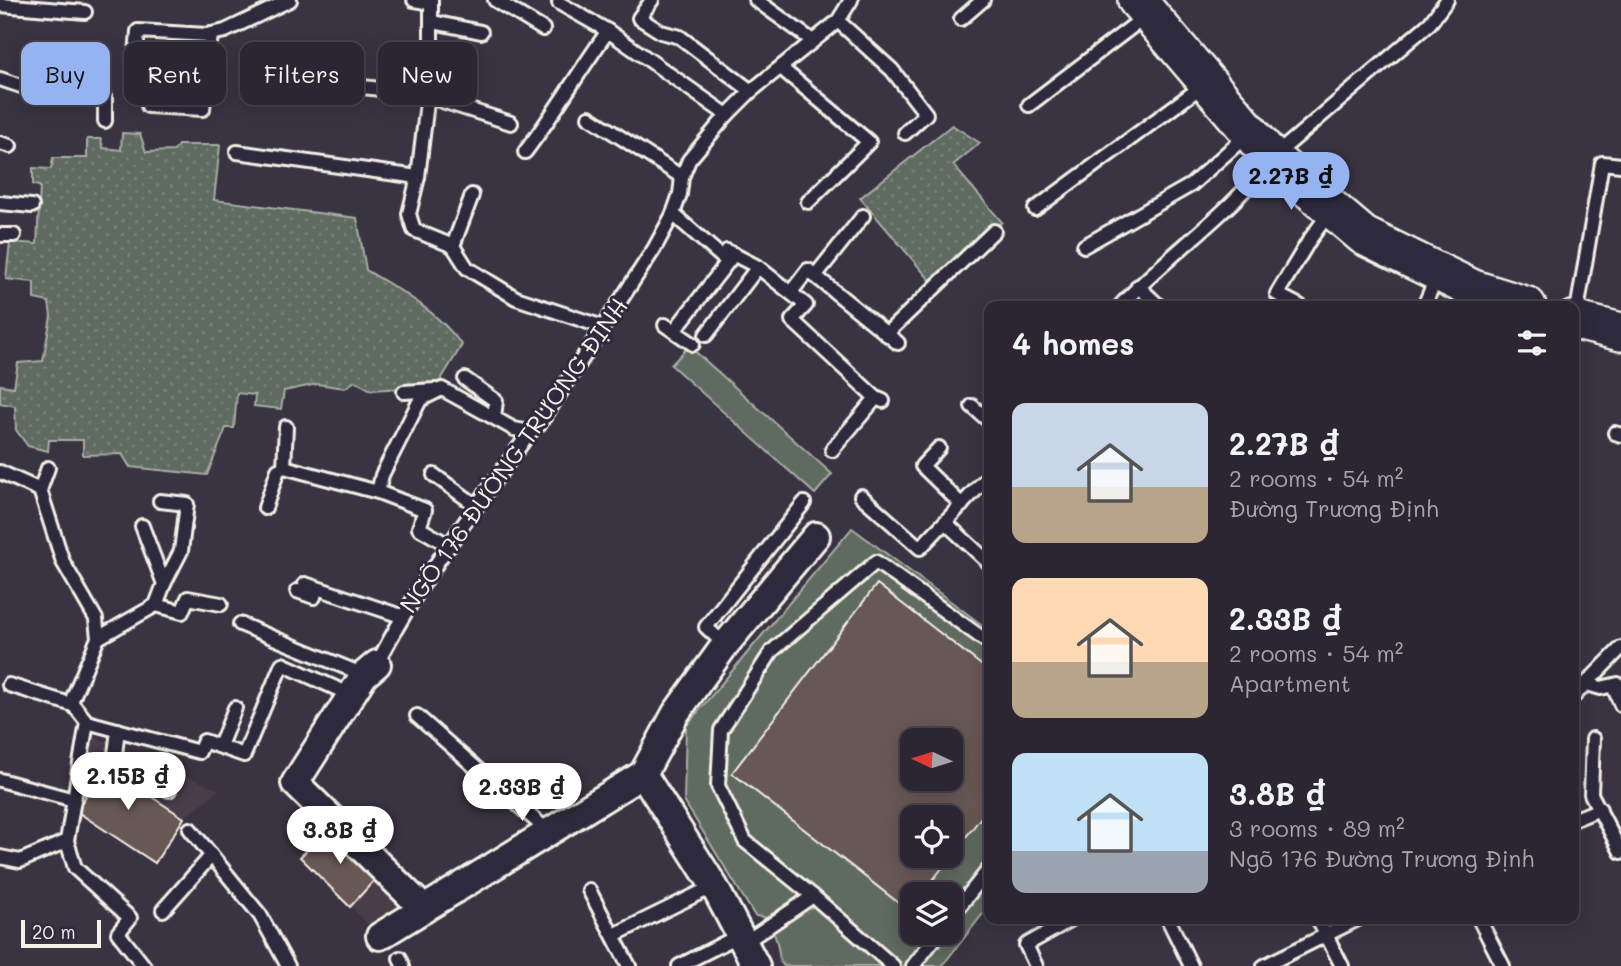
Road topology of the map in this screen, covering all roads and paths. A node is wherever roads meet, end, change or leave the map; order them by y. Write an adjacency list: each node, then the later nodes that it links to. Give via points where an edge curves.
1 (289, 0): 20 (lane)
2 (414, 0): 9 (lane)
3 (495, 0): 17 (lane)
4 (652, 0): 27 (lane, via 639,18 680,37)
5 (756, 0): 21 (lane)
6 (851, 0): 15 (lane, NGÕ 176 ĐƯỜNG TRƯƠNG ĐỊNH)
7 (983, 0): 14 (lane)
8 (1447, 0): 37 (lane, via 1430,23)
9 (431, 1): 16 (lane)
10 (559, 3): 18 (lane)
11 (0, 5): 13 (lane)
12 (1143, 7): 26 (main road); 30 (lane, via 1133,24)
13 (85, 12)
14 (961, 19)
15 (838, 20): 21 (lane, NGÕ 176 ĐƯỜNG TRƯƠNG ĐỊNH); 36 (lane, via 892,70 926,114)
16 (433, 22): 19 (lane); 23 (lane)
17 (543, 29)
18 (608, 31): 32 (lane); 39 (lane)
19 (481, 32)
20 (211, 34): 22 (lane, via 138,31); 31 (lane, via 203,109)
21 (813, 41): 24 (lane, NGÕ 176 ĐƯỜNG TRƯƠNG ĐỊNH)
22 (137, 42)
23 (433, 42)
24 (781, 68): 27 (lane, NGÕ 176 ĐƯỜNG TRƯƠNG ĐỊNH); 44 (lane, via 869,142)
25 (0, 79): 34 (lane, via 106,98)
26 (1208, 82): 37 (main road); 47 (lane)
27 (751, 91): 32 (lane, NGÕ 176 ĐƯỜNG TRƯƠNG ĐỊNH)
28 (427, 105): 41 (lane)
29 (457, 105): 35 (lane)
30 (1029, 105)
31 (148, 106)
32 (727, 115): 42 (lane, NGÕ 176 ĐƯỜNG TRƯƠNG ĐỊNH, via 689,160)
33 (589, 117): 42 (lane)
34 (105, 121)
35 (511, 124)
36 (905, 134)
37 (1261, 145): 48 (main road); 55 (lane); 60 (lane, via 1262,171)
38 (237, 152): 41 (lane)
39 (524, 152)
40 (1621, 165): 67 (lane, via 1602,163)
41 (418, 177): 54 (lane, via 409,214 414,230)
42 (682, 177): 49 (lane, NGÕ 176 ĐƯỜNG TRƯƠNG ĐỊNH)
43 (472, 195): 54 (lane)
44 (808, 202)
45 (0, 203): 46 (lane)
46 (32, 206)
47 (1035, 209)
48 (1332, 209): 58 (main road, via 1364,236); 65 (lane, via 1277,294)
49 (673, 214): 56 (lane, via 722,257 727,251); 69 (lane, NGÕ 176 ĐƯỜNG TRƯƠNG ĐỊNH)
50 (863, 216): 59 (lane)
51 (994, 231): 71 (lane)
52 (0, 235): 53 (lane)
53 (14, 235)
54 (453, 246): 69 (lane, via 467,268 516,298)
55 (1084, 246)
56 (734, 254): 57 (lane); 74 (lane, via 670,328)
57 (758, 267): 61 (lane); 72 (lane)
58 (1438, 273): 62 (main road); 66 (lane)
59 (815, 276): 61 (lane, via 808,270); 71 (lane)
60 (1138, 286): 63 (lane); 64 (lane)
61 (791, 292): 84 (lane, via 806,305 792,320 879,400)
62 (1483, 300)
63 (1124, 301)
64 (1154, 301)
65 (1290, 301)
66 (1426, 301)
67 (1577, 301)
68 (1579, 321): 70 (main road)
69 (603, 327): 82 (lane, NGÕ 176 ĐƯỜNG TRƯƠNG ĐỊNH)
70 (1621, 332)
71 (887, 334): 73 (lane)
72 (706, 335)
73 (898, 343)
74 (693, 344)
75 (465, 379): 79 (lane, via 496,401)
76 (436, 390): 77 (lane); 79 (lane); 91 (lane, via 420,400)
77 (404, 392)
78 (972, 406): 80 (lane)
79 (494, 417): 82 (lane)
80 (984, 417)
81 (286, 427): 85 (lane)
82 (530, 432): 96 (lane, NGÕ 176 ĐƯỜNG TRƯƠNG ĐỊNH)
83 (939, 448): 95 (lane, via 922,466)
84 (832, 450)
85 (284, 467): 91 (lane); 97 (lane, via 278,470)
86 (48, 468): 90 (lane)
87 (0, 472): 90 (lane)
88 (434, 475): 96 (lane)
89 (984, 482): 95 (lane)
90 (40, 490): 109 (lane, via 63,562 96,618)
91 (378, 492): 101 (lane, via 425,510 419,528)
92 (861, 496): 98 (lane, via 920,548)
93 (160, 501): 103 (lane, via 187,504 181,551)
94 (804, 503): 111 (lane, via 706,627)
95 (962, 505): 98 (lane)
96 (477, 506): 101 (lane, NGÕ 176 ĐƯỜNG TRƯƠNG ĐỊNH)
97 (265, 508)
98 (946, 523): 102 (lane)
99 (142, 526): 103 (lane)
100 (816, 536): 111 (street)
101 (450, 546): 107 (lane, NGÕ 176 ĐƯỜNG TRƯƠNG ĐỊNH)
102 (984, 558)
103 (164, 584): 106 (lane)
104 (306, 588): 107 (lane)
105 (221, 604): 106 (lane, via 188,598 182,612)
106 (156, 605): 109 (lane)
107 (401, 617): 113 (lane, NGÕ 176 ĐƯỜNG TRƯƠNG ĐỊNH)
108 (240, 624): 113 (lane)
109 (98, 638): 118 (lane)
110 (984, 639): 141 (lane, via 876,562 772,651 721,730 718,786 745,841)
111 (724, 645): 126 (street, via 676,713)
112 (1621, 648): 114 (lane)
113 (364, 678): 125 (lane, via 282,664 244,755); 143 (street, NGÕ 176 ĐƯỜNG TRƯƠNG ĐỊNH, via 295,783)
114 (1587, 684): 116 (lane); 117 (lane)
115 (9, 685): 118 (lane)
116 (1617, 687): 119 (lane)
117 (1579, 692)
118 (73, 705): 122 (lane)
119 (1621, 705)
120 (235, 708): 125 (lane)
121 (417, 716): 133 (lane)
122 (87, 722): 123 (lane); 129 (lane)
123 (118, 730): 125 (lane, via 199,752 204,741); 128 (lane, via 114,762)
124 (1593, 739): 130 (lane, via 1591,794)
125 (220, 746)
126 (643, 774): 133 (street); 139 (street)
127 (0, 780): 129 (lane)
128 (169, 790)
129 (74, 800): 134 (lane)
130 (1600, 809): 131 (lane); 135 (lane)
131 (1579, 818)
132 (190, 829): 136 (lane)
133 (550, 833): 143 (street)
134 (67, 841): 137 (lane, via 20,862); 155 (lane, via 75,868 130,918 118,933)
135 (1621, 852)
136 (211, 856): 144 (lane); 156 (lane, via 260,915)
137 (0, 857)
138 (984, 875): 142 (lane)
139 (714, 886): 150 (lane); 154 (street)
140 (589, 890): 150 (lane)
141 (813, 896): 154 (lane); 159 (lane)
142 (963, 902)
143 (424, 909): 152 (street)
144 (163, 910)
145 (1063, 924): 161 (lane, via 1026,945)
146 (1170, 924): 162 (lane)
147 (1320, 924): 151 (lane)
148 (1349, 924): 151 (lane)
149 (1482, 924): 165 (lane)
150 (614, 935): 157 (lane)
151 (1326, 935): 163 (lane); 164 (lane)
152 (380, 936)
153 (930, 945): 160 (lane)
154 (747, 948): 158 (lane)
155 (144, 966)
156 (288, 966)
157 (629, 966)
158 (679, 966)
159 (893, 966)
160 (913, 966)
161 (1036, 966)
162 (1191, 966)
163 (1264, 966)
164 (1342, 966)
165 (1503, 966)

